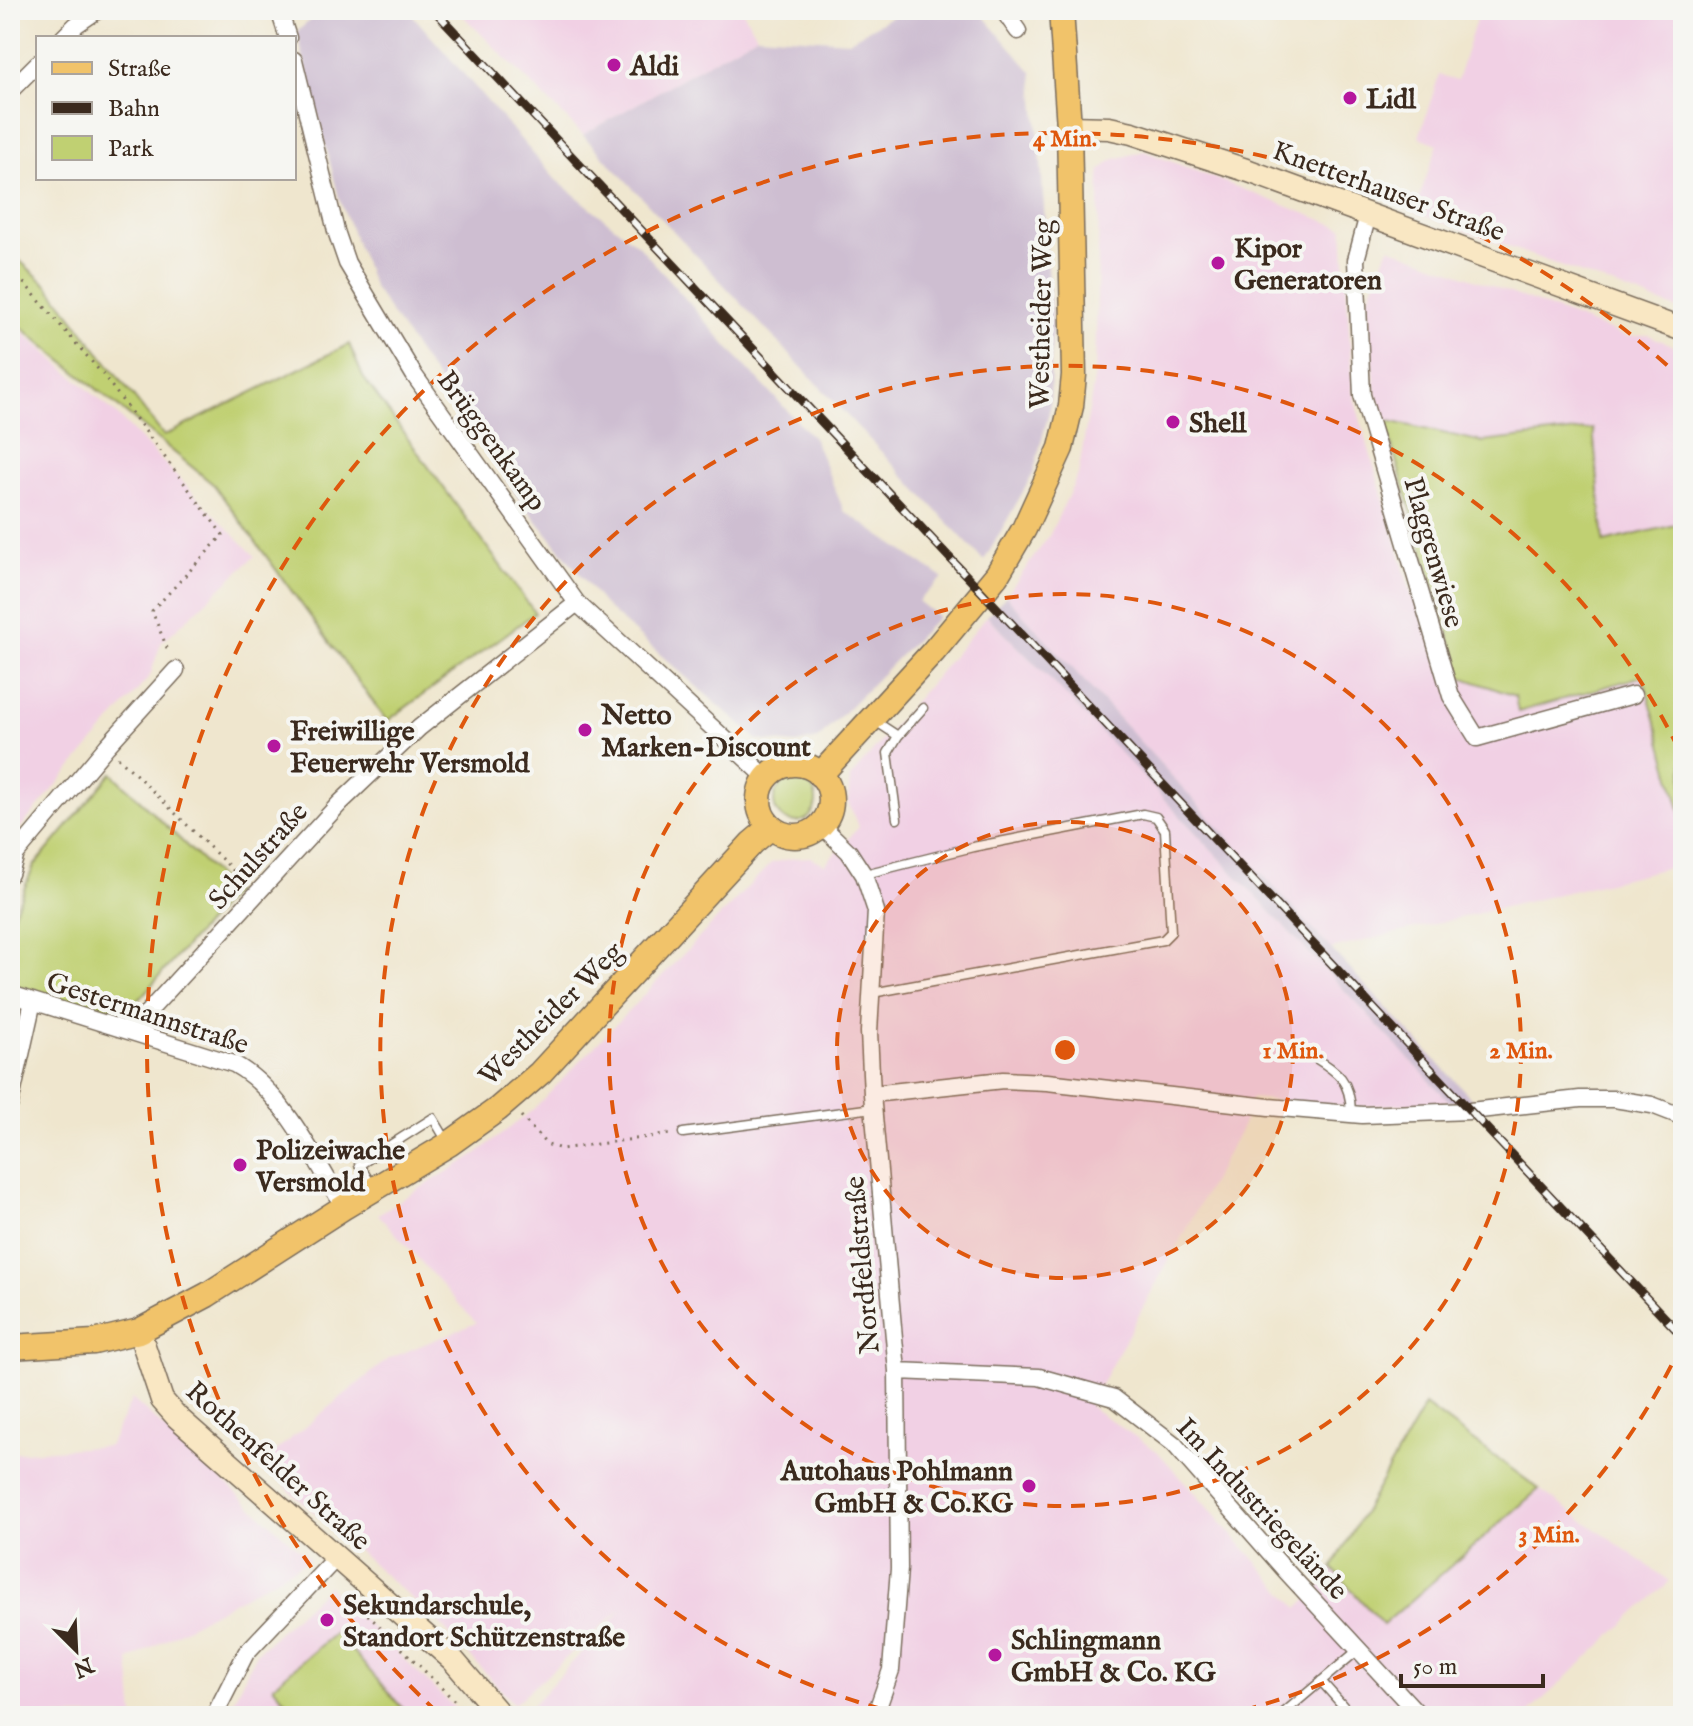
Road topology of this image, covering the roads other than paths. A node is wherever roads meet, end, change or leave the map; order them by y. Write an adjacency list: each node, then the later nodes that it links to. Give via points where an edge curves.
1 (98, 10): 7 (street)
2 (299, 10): 5 (lane)
3 (1003, 10): 6 (street)
4 (1061, 10): 12 (main road, Westheider Weg)
5 (281, 15): 8 (street)
6 (1018, 31)
7 (65, 36)
8 (287, 36)
9 (36, 65): 11 (street)
10 (296, 68): 15 (street, Brüggenkamp, via 347,263 414,375)
11 (10, 91)
12 (1069, 127): 13 (street, Knetterhauser Straße, via 1132,133); 19 (main road, Westheider Weg, via 1074,375 1061,448 997,575)
13 (1368, 215): 14 (street, Knetterhauser Straße); 17 (street, Plaggenwiese, via 1356,260 1362,395 1451,696 1477,738)
14 (1683, 330)
15 (577, 603): 22 (street, Brüggenkamp); 31 (street, Schulstraße, via 419,728 340,803 148,1012)
16 (176, 670): 26 (street, via 16,854)
17 (1633, 695)
18 (923, 708): 20 (lane)
19 (870, 718): 20 (lane); 21 (main road, Westheider Weg)
20 (898, 736): 23 (lane, via 888,753)
21 (820, 775): 22 (main road, via 799,764); 24 (main road, via 830,794)
22 (767, 778): 25 (main road, via 760,808)
23 (897, 819)
24 (821, 825): 25 (main road, via 796,836); 27 (street, Nordfeldstraße)
25 (771, 827): 38 (main road, Westheider Weg, via 540,1073 449,1144)
26 (10, 874)
27 (864, 875): 28 (street, Nordfeldstraße, via 876,911); 28 (lane, via 973,847 1143,814 1156,817 1165,830 1171,932 1163,940)
28 (872, 993): 33 (street, Nordfeldstraße)
29 (10, 994): 30 (street, Gestermannstraße)
30 (33, 1001): 31 (street, Gestermannstraße); 34 (street)
31 (138, 1033): 38 (street, Gestermannstraße, via 252,1073 286,1114)
32 (1300, 1048): 35 (lane, via 1344,1079)
33 (873, 1101): 35 (street, via 1018,1081); 37 (lane); 41 (street, Nordfeldstraße)
34 (10, 1104)
35 (1351, 1112): 36 (street, via 1470,1111 1614,1099)
36 (1683, 1117)
37 (683, 1133)
38 (344, 1207): 39 (main road, Westheider Weg, via 207,1295)
39 (139, 1331): 40 (main road, via 94,1342); 42 (street, Rothenfelder Straße, via 162,1400)
40 (10, 1347)
41 (897, 1371): 43 (street, Im Industriegelände, via 1039,1377 1114,1398 1174,1444); 47 (street, Nordfeldstraße, via 899,1569 891,1670)
42 (337, 1557): 45 (street, via 246,1653); 46 (street, Rothenfelder Straße, via 453,1660)
43 (1358, 1649): 44 (lane); 50 (street, Im Industriegelände)
44 (1321, 1681): 48 (lane); 49 (lane)
45 (214, 1716)
46 (501, 1716)
47 (875, 1716)
48 (1280, 1716)
49 (1352, 1716)
50 (1420, 1716)

